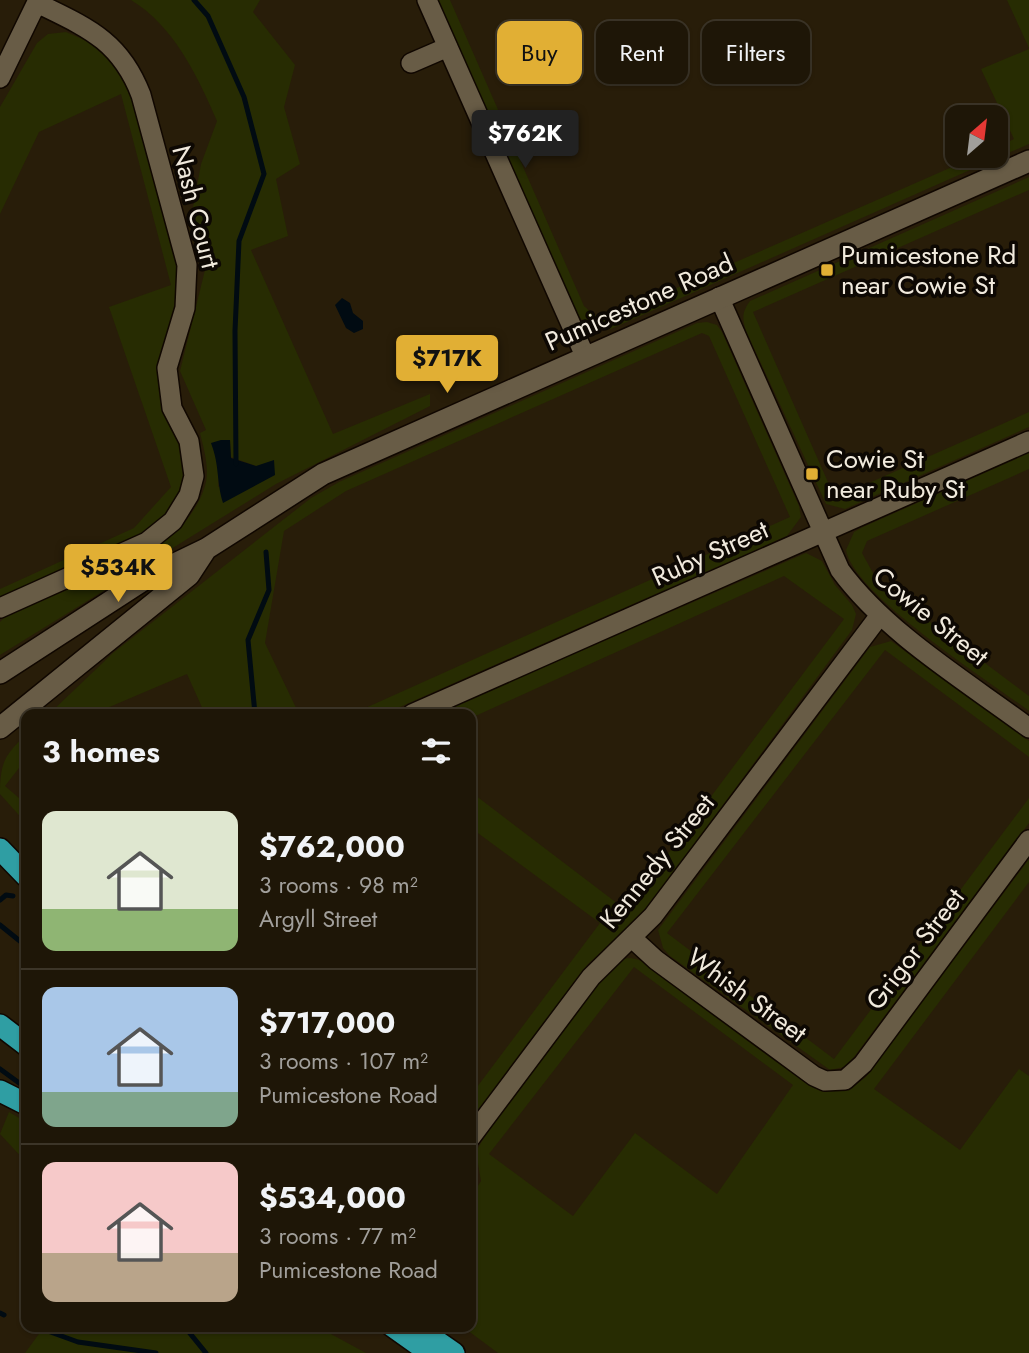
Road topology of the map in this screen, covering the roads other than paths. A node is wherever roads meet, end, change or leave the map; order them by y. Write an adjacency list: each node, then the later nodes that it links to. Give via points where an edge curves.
1 (427, 0): 3 (street)
2 (37, 1): 5 (street); 12 (street, Nash Court, via 111,45 133,74 141,95 187,265 185,308 167,368 172,408 189,442 194,477 178,515 147,542)
3 (448, 47): 4 (street); 8 (street)
4 (411, 64)
5 (0, 79)
6 (1029, 161): 7 (main road, Pumicestone Road)
7 (719, 297): 8 (main road, Pumicestone Road); 10 (street, Cowie Street)
8 (585, 356): 11 (main road, Pumicestone Road, via 323,474)
9 (1029, 441): 10 (street, Ruby Street)
10 (822, 533): 13 (street, Cowie Street, via 839,570); 16 (street, Ruby Street)
11 (206, 549): 14 (main road, Pumicestone Road, via 148,577); 15 (main road, Pumicestone Road, via 189,575)
12 (0, 608)
13 (880, 615): 19 (street, Cowie Street); 23 (street, Kennedy Street)
14 (0, 673)
15 (23, 709)
16 (423, 709)
17 (21, 711): 18 (main road, Pumicestone Road)
18 (0, 728)
19 (1029, 728)
20 (1029, 840): 26 (street, Grigor Street, via 863,1064)
21 (0, 849): 22 (highway)
22 (21, 871)
23 (632, 938): 26 (street, Whish Street, via 814,1076); 29 (street, Kennedy Street, via 591,976)
24 (0, 1025): 25 (highway)
25 (21, 1041)
26 (837, 1082)
27 (0, 1091): 28 (highway)
28 (21, 1102)
29 (476, 1130)
30 (400, 1332): 33 (highway)
31 (425, 1332): 34 (highway)
32 (444, 1332): 35 (highway)
33 (430, 1353)
34 (454, 1353)
35 (467, 1353)

